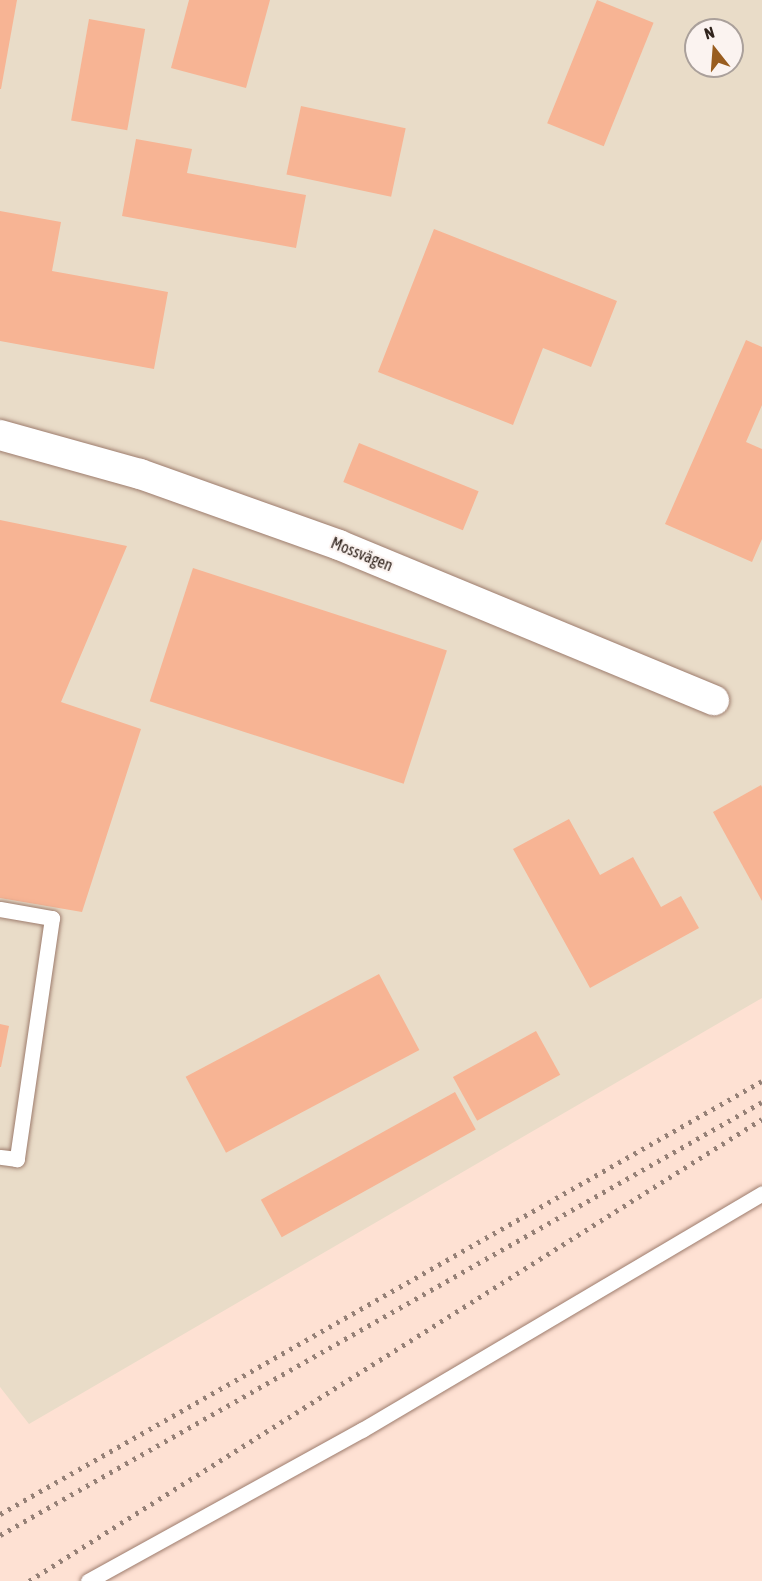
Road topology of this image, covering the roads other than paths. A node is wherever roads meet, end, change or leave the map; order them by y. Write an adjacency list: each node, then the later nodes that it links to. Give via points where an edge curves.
1 (0, 435): 2 (street, Mossvägen, via 140,474 339,545)
2 (714, 700)
3 (0, 909): 4 (lane, via 52,918 17,1159)
4 (0, 1157)
5 (762, 1193): 6 (lane, via 362,1430)
6 (88, 1581)

